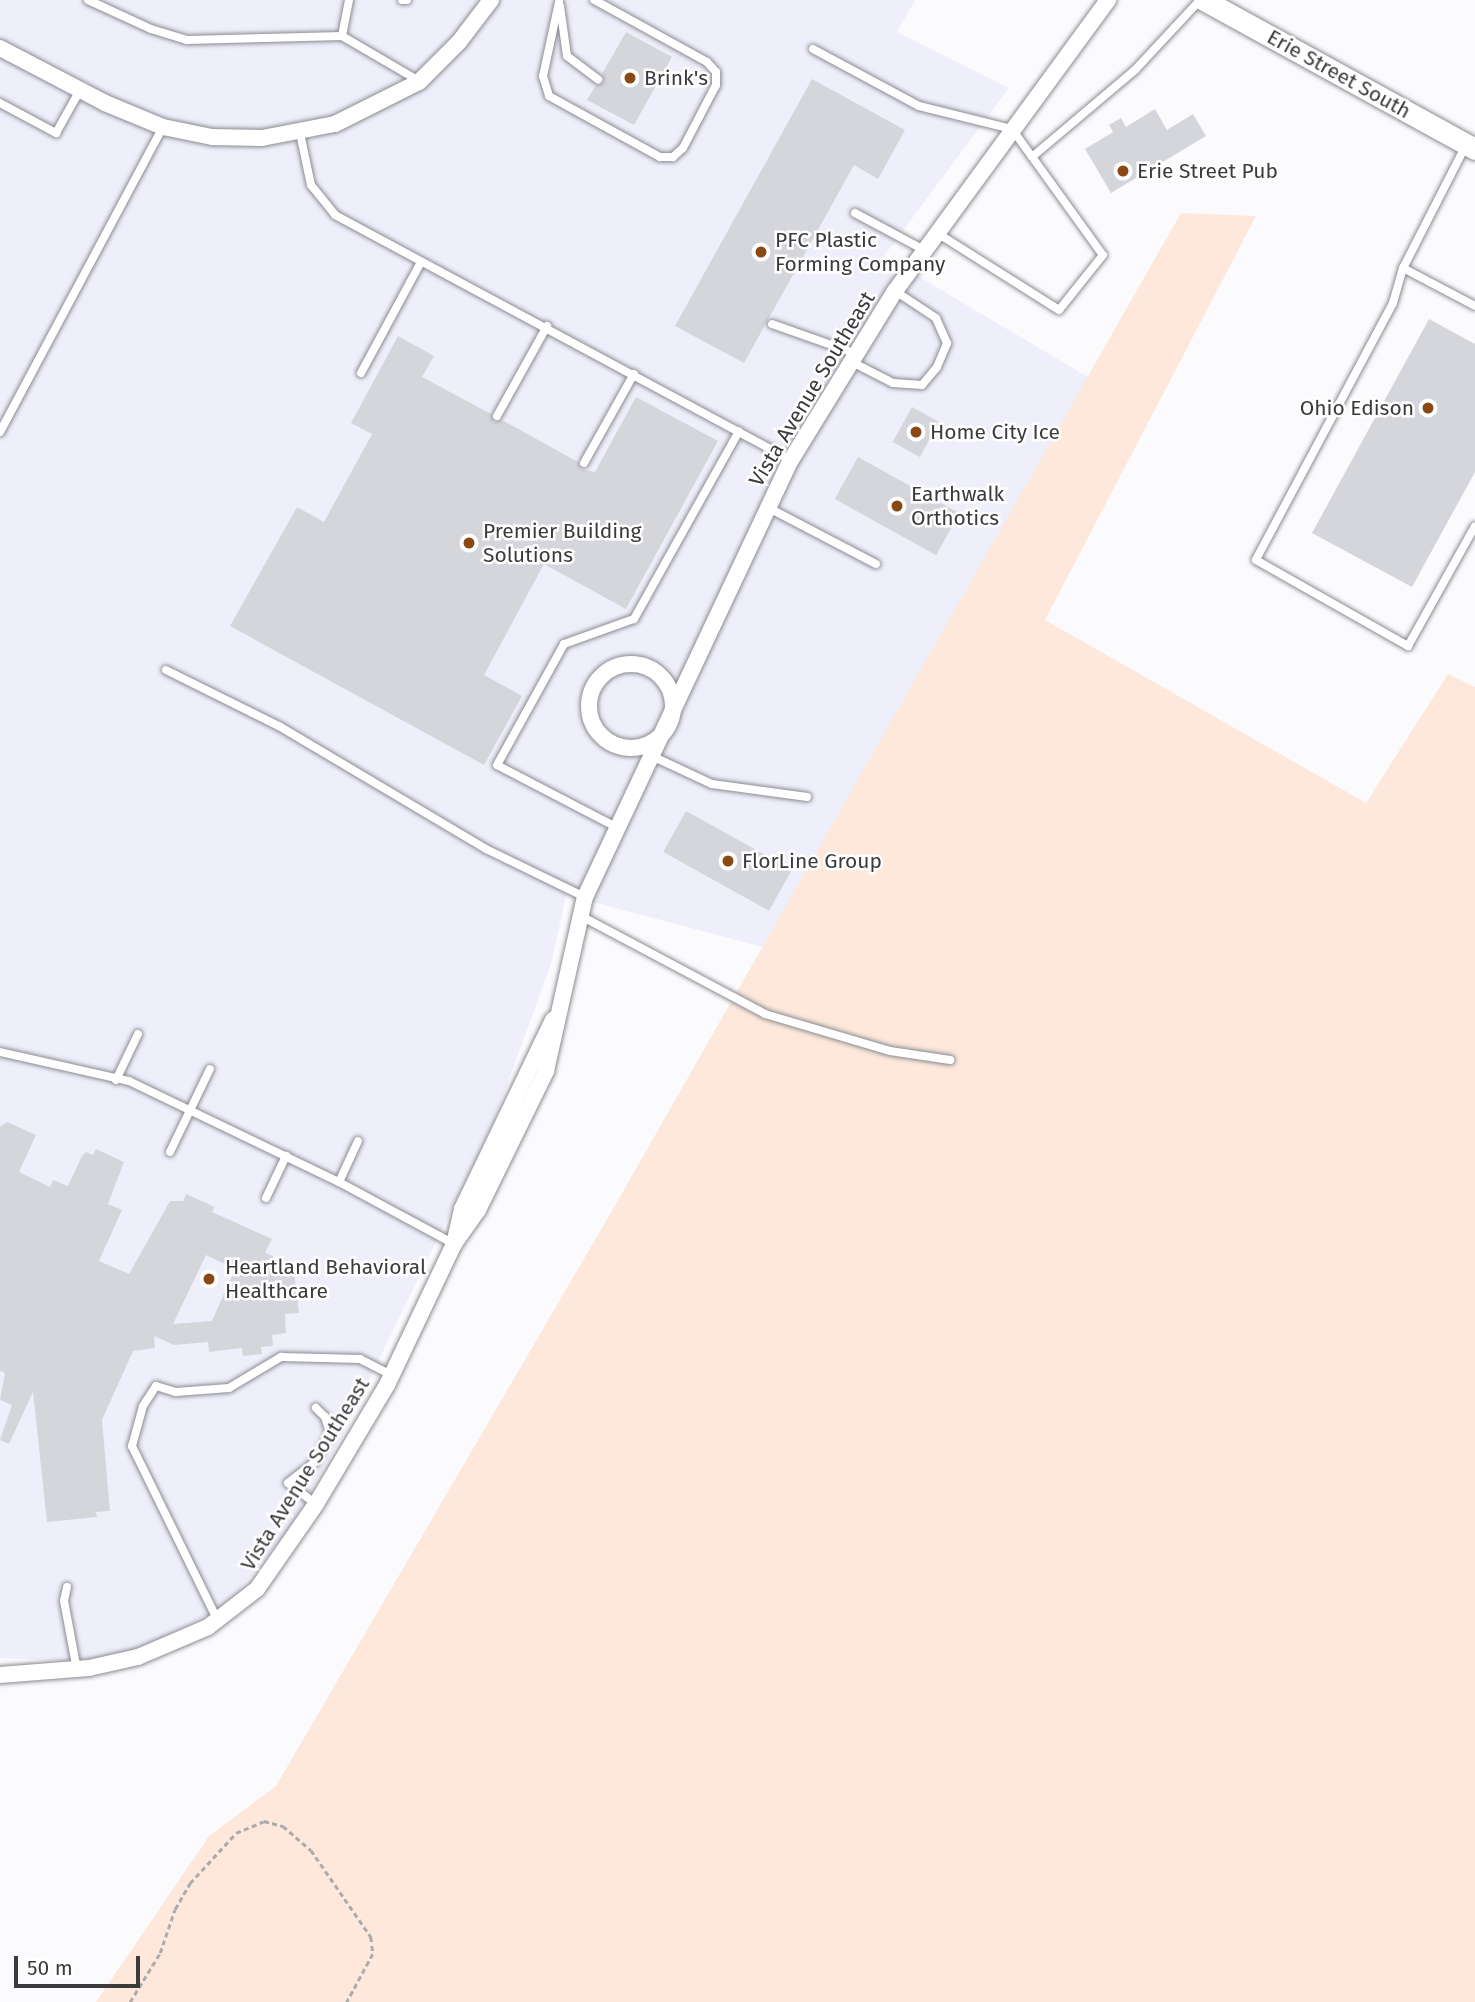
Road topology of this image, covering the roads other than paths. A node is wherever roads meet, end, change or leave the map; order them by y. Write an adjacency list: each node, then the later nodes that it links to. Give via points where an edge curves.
1 (88, 0): 8 (lane, via 187,40)
2 (349, 0): 8 (lane)
3 (491, 0): 12 (street, via 459,42)
4 (594, 0): 7 (lane, via 707,62 716,72 716,85 684,148 673,157 660,157 549,96 543,76)
5 (1108, 0): 16 (street, Vista Avenue Southeast)
6 (1202, 0): 18 (main road, Erie Street South); 19 (lane, via 1135,70)
7 (559, 1): 11 (lane, via 567,56)
8 (342, 36): 12 (lane)
9 (0, 48): 13 (street)
10 (813, 50): 16 (lane, via 919,106)
11 (598, 79)
12 (419, 82): 17 (street, via 359,115)
13 (80, 90): 14 (lane, via 56,134); 15 (street)
14 (0, 103)
15 (163, 127): 17 (street, via 237,139); 34 (lane)
16 (1012, 129): 19 (lane); 21 (street, Vista Avenue Southeast)
17 (300, 133): 23 (lane, via 308,175 328,209)
18 (1471, 146): 24 (lane)
19 (1032, 157): 21 (lane, via 1104,255 1059,310)
20 (855, 213): 22 (lane)
21 (936, 233): 22 (street, Vista Avenue Southeast)
22 (924, 250): 25 (street, Vista Avenue Southeast)
23 (421, 262): 28 (lane); 30 (lane)
24 (1403, 268): 26 (lane); 38 (lane, via 1394,303 1256,560 1408,646)
25 (895, 291): 29 (street, Vista Avenue Southeast); 29 (lane, via 936,318 947,344 937,367 922,385 903,384)
26 (1475, 306)
27 (772, 324): 29 (lane)
28 (547, 326): 31 (lane); 32 (lane)
29 (852, 357): 35 (street, Vista Avenue Southeast)
30 (361, 373)
31 (634, 374): 33 (lane); 36 (lane)
32 (497, 415)
33 (739, 431): 35 (lane); 44 (lane, via 634,619 564,644 497,765)
34 (0, 432)
35 (791, 460): 37 (street, Vista Avenue Southeast)
36 (584, 463)
37 (767, 507): 39 (lane); 41 (street, Vista Avenue Southeast)
38 (1475, 526)
39 (876, 564)
40 (166, 670): 45 (lane, via 279,726 486,849)
41 (670, 723): 41 (street, Vista Avenue Southeast, via 673,696 659,673 647,666 620,665 607,671 591,692 589,707 595,727 609,743 622,748 651,744); 42 (street, Vista Avenue Southeast)
42 (654, 757): 43 (lane, via 712,784); 44 (street, Vista Avenue Southeast)
43 (807, 797)
44 (618, 828): 45 (street, Vista Avenue Southeast)
45 (586, 897): 46 (street, Vista Avenue Southeast)
46 (581, 916): 49 (lane, via 765,1014 890,1051); 58 (street, Vista Avenue Southeast, via 561,1006 462,1209)
47 (138, 1034): 51 (lane)
48 (0, 1052): 51 (lane)
49 (950, 1060)
50 (210, 1069): 52 (lane)
51 (116, 1080): 52 (lane, via 129,1081)
52 (190, 1110): 54 (lane); 55 (lane)
53 (358, 1141): 56 (lane)
54 (170, 1152)
55 (286, 1156): 56 (lane); 57 (lane)
56 (339, 1182): 58 (lane)
57 (266, 1198)
58 (454, 1244): 59 (street, Vista Avenue Southeast)
59 (392, 1375): 61 (street, Vista Avenue Southeast); 63 (lane, via 360,1359 281,1357 229,1388 176,1392 156,1386 143,1406 132,1446)
60 (316, 1408): 61 (lane, via 330,1433 315,1462 288,1483)
61 (316, 1504): 63 (street, Vista Avenue Southeast, via 257,1589)
62 (67, 1587): 64 (lane, via 64,1601)
63 (218, 1621): 64 (street, Vista Avenue Southeast, via 138,1657)
64 (77, 1670): 65 (street, Vista Avenue Southeast)
65 (0, 1675)

